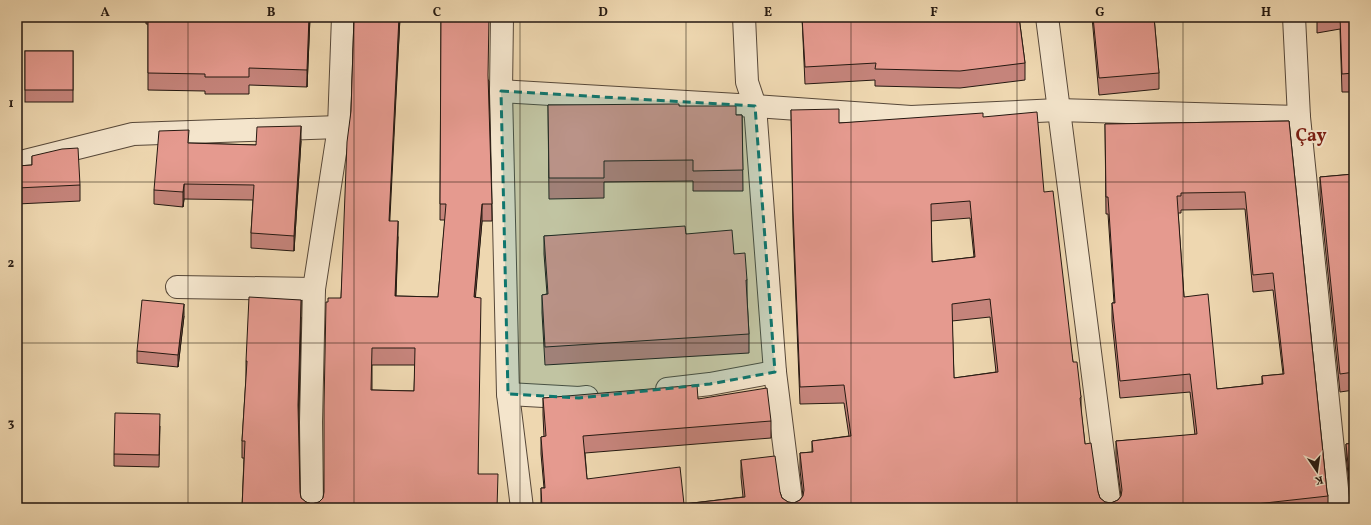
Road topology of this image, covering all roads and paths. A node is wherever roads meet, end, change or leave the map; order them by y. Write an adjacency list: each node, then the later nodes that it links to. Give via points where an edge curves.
1 (343, 17): 10 (street)
2 (502, 17): 6 (street)
3 (744, 17): 7 (street, via 747,82)
4 (1047, 17): 8 (street)
5 (1294, 17): 9 (street)
6 (501, 91): 7 (street); 16 (street)
7 (755, 106): 8 (street, via 911,117); 14 (street)
8 (1058, 110): 9 (street); 21 (street)
9 (1299, 117): 22 (street)
10 (339, 126): 11 (street, via 133,134); 13 (street)
11 (17, 163)
12 (177, 287): 13 (street)
13 (314, 289): 18 (street)
14 (775, 372): 15 (street, via 710,384); 20 (street)
15 (648, 391)
16 (508, 394): 17 (street, via 579,398); 19 (street)
17 (609, 395)
18 (312, 508)
19 (522, 508)
20 (792, 508)
21 (1110, 508)
22 (1339, 508)

